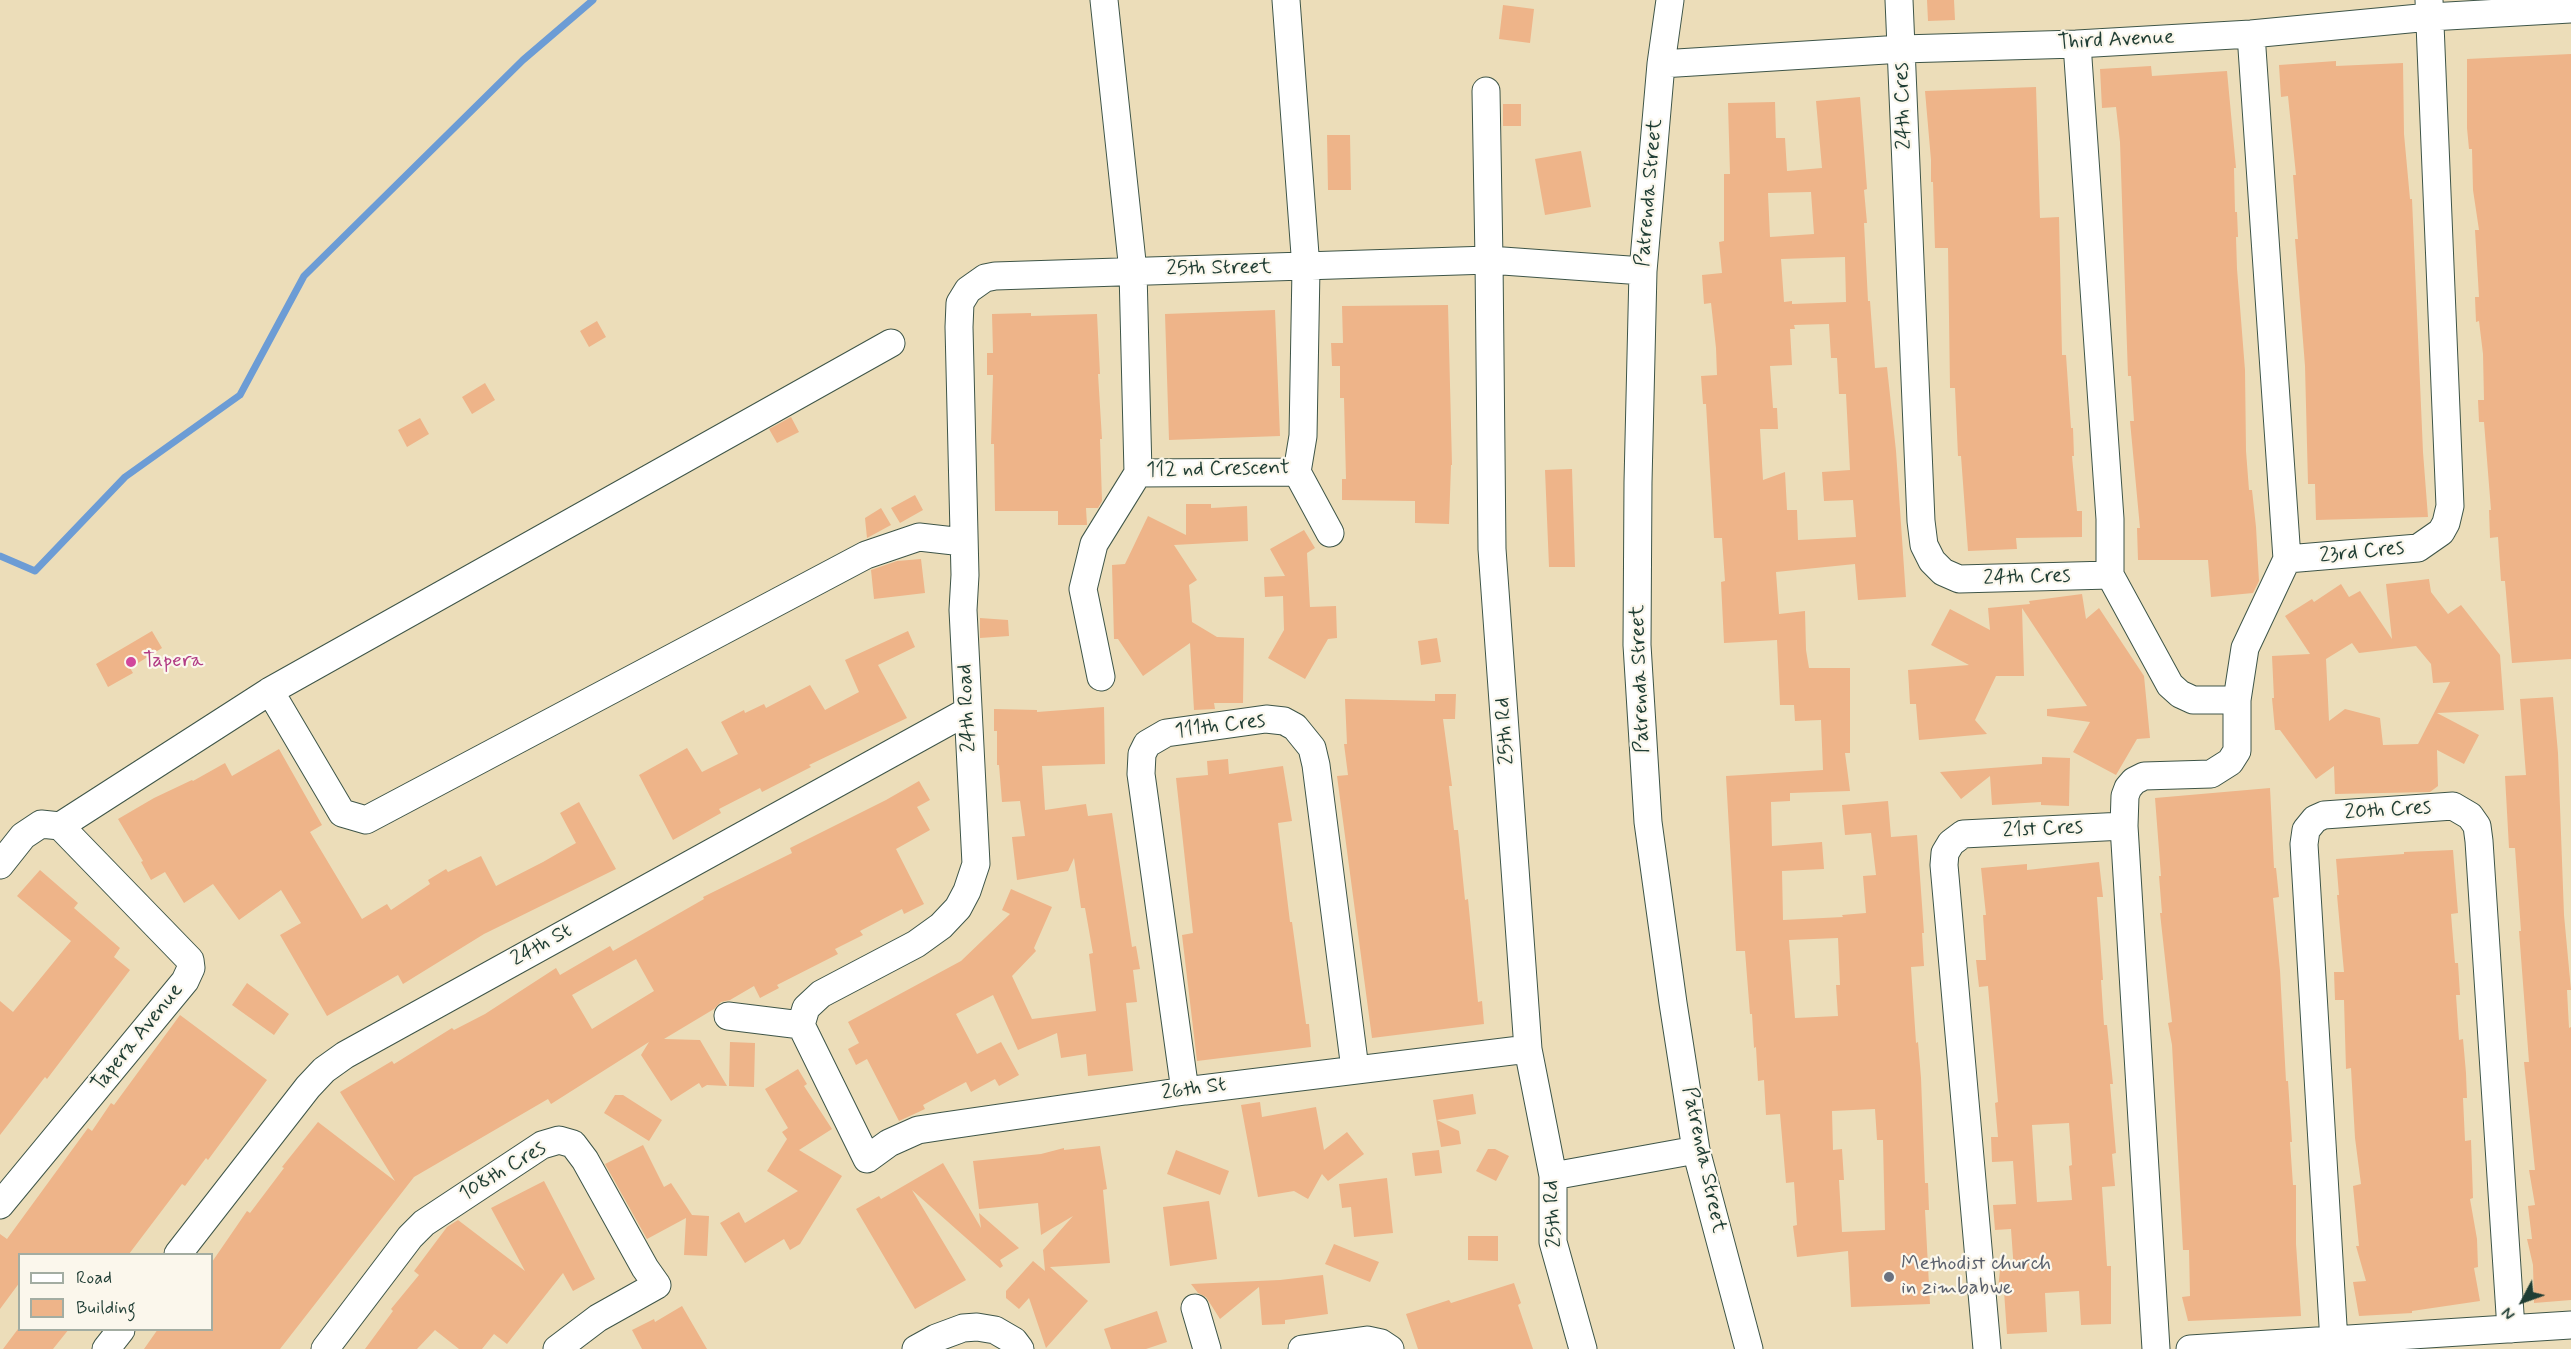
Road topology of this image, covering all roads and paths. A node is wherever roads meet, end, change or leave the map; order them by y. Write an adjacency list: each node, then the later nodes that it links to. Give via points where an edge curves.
1 (1104, 0): 14 (street, 112 nd Crescent)
2 (1286, 0): 13 (street, 112 nd Crescent)
3 (1670, 0): 10 (street, Patrenda Street)
4 (1899, 0): 9 (street, 24th Cres)
5 (2429, 8): 6 (street, Third Avenue); 7 (street, Third Avenue); 22 (street, 23rd Cres, via 2450,506 2446,523 2441,532 2418,548)
6 (2571, 9)
7 (2252, 34): 8 (street, Third Avenue); 22 (street)
8 (2077, 44): 9 (street, Third Avenue); 23 (street, via 2110,519)
9 (1902, 49): 10 (street, Third Avenue); 23 (street, 24th Cres, via 1924,545 1943,572 1959,579)
10 (1661, 64): 15 (street, Patrenda Street)
11 (1486, 91): 12 (street, 25th Rd)
12 (1489, 260): 13 (street, 25th Street); 15 (street); 33 (street, 25th Rd, via 1492,549)
13 (1306, 268): 14 (street, 25th Street); 18 (street, 112 nd Crescent, via 1303,436)
14 (1133, 271): 16 (street, 25th Street, via 995,276 976,283); 19 (street, 112 nd Crescent)
15 (1643, 271): 36 (street, Patrenda Street, via 1638,656 1648,822)
16 (960, 303): 21 (street, 24th Road)
17 (891, 343): 25 (street)
18 (1298, 472): 19 (street, 112 nd Crescent); 20 (street)
19 (1138, 473): 24 (street, via 1094,544 1083,589)
20 (1330, 533)
21 (963, 542): 25 (street, via 919,537 866,555 366,820 342,813); 27 (street, 24th Road)
22 (2287, 559): 26 (street, via 2245,648)
23 (2110, 575): 26 (street, via 2170,684 2193,700)
24 (1101, 677)
25 (270, 691): 28 (street)
26 (2237, 700): 29 (street, via 2237,751 2230,762 2211,774 2144,776 2134,781 2125,796)
27 (968, 711): 32 (street, 24th Road, via 976,864 967,891 941,926 916,944 821,994 806,1008); 39 (street, 24th St, via 345,1055 308,1087)
28 (60, 826): 30 (street, via 42,824 23,836); 38 (street, Tapera Avenue, via 190,960 191,968 185,981)
29 (2124, 826): 55 (street, 21st Cres, via 1963,834 1945,853); 56 (street)
30 (0, 865)
31 (728, 1016): 32 (street)
32 (801, 1025): 35 (street, 26th St, via 867,1159 889,1143 918,1130)
33 (1528, 1049): 34 (street, 26th St); 37 (street, 25th Rd)
34 (1355, 1069): 35 (street, 26th St); 35 (street, 111th Cres, via 1312,748 1295,727 1266,719 1166,733 1147,744 1142,754 1141,774)
35 (1185, 1091)
36 (1696, 1150): 37 (street); 54 (street, Patrenda Street)
37 (1553, 1176): 53 (street, 25th Rd, via 1553,1242)
38 (0, 1205)
39 (179, 1253)
40 (1196, 1308): 50 (street)
41 (2571, 1325): 42 (street)
42 (2511, 1329): 44 (street); 44 (street, 20th Cres, via 2476,826 2470,816 2453,806 2324,815 2306,830 2304,844)
43 (120, 1331): 45 (street)
44 (2334, 1342): 57 (street)
45 (106, 1349)
46 (325, 1349): 47 (street, 108th Cres, via 424,1223 542,1145 559,1140 573,1144 585,1160 657,1285 598,1318)
47 (557, 1349)
48 (916, 1349): 49 (street, via 963,1328 976,1327 995,1330)
49 (1020, 1349)
50 (1208, 1349)
51 (1302, 1349): 52 (street, via 1367,1340)
52 (1390, 1349)
53 (1583, 1349)
54 (1749, 1349)
55 (1987, 1349)
56 (2156, 1349)
57 (2190, 1349)

